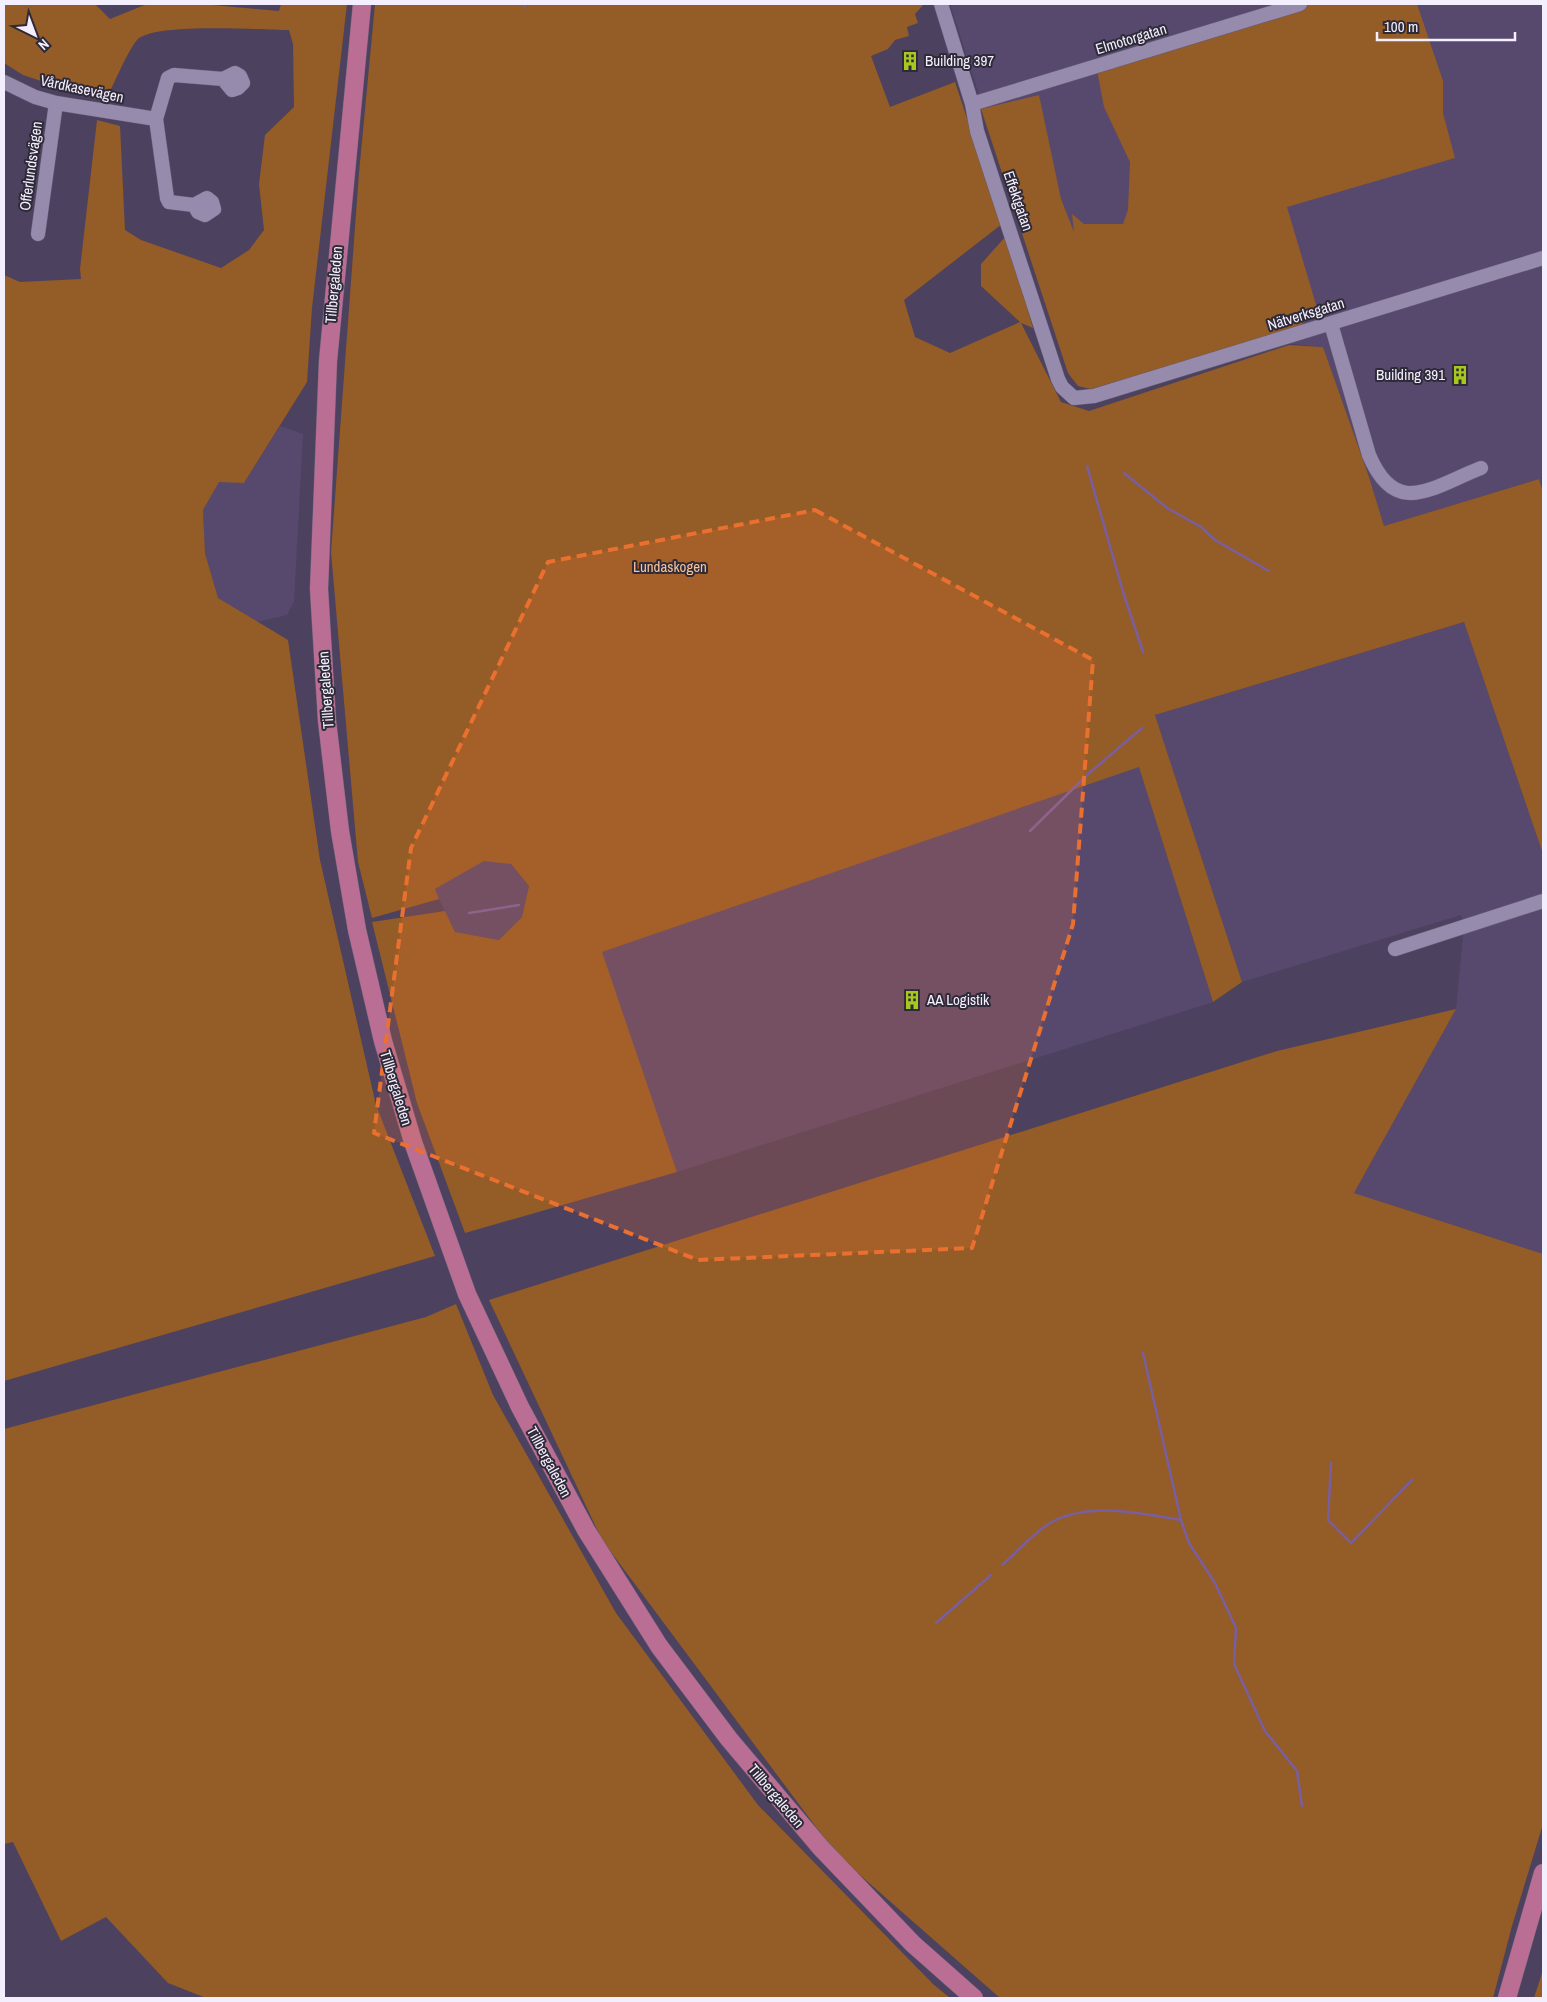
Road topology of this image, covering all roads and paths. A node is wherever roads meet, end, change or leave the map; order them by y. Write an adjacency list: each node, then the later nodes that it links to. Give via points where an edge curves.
1 (362, 4): 18 (main road, Tillbergaleden, via 328,361 319,589 327,721 341,840 382,1041 413,1142 467,1294 520,1407 586,1530 659,1646 729,1739 821,1848 913,1944)
2 (941, 4): 7 (street, Effektgatan)
3 (1300, 4): 7 (street, Elmotorgatan)
4 (223, 79): 8 (street, via 174,75 168,78)
5 (4, 82): 6 (street, Vårdkasevägen, via 35,97)
6 (56, 102): 8 (street, Vårdkasevägen); 10 (street, Offerlundsvägen)
7 (972, 104): 13 (street, Effektgatan, via 977,131 1058,379 1070,395)
8 (156, 119): 9 (street, via 167,198 169,202)
9 (194, 205)
10 (38, 234)
11 (1543, 258): 12 (street, Nätverksgatan)
12 (1331, 324): 13 (street, Nätverksgatan, via 1094,396); 14 (street, via 1369,455 1385,484 1395,491 1417,493)
13 (1078, 398)
14 (1481, 468)
15 (1543, 901): 16 (street)
16 (1396, 949)
17 (1543, 1873): 19 (main road)
18 (974, 1998)
19 (1507, 1998)

